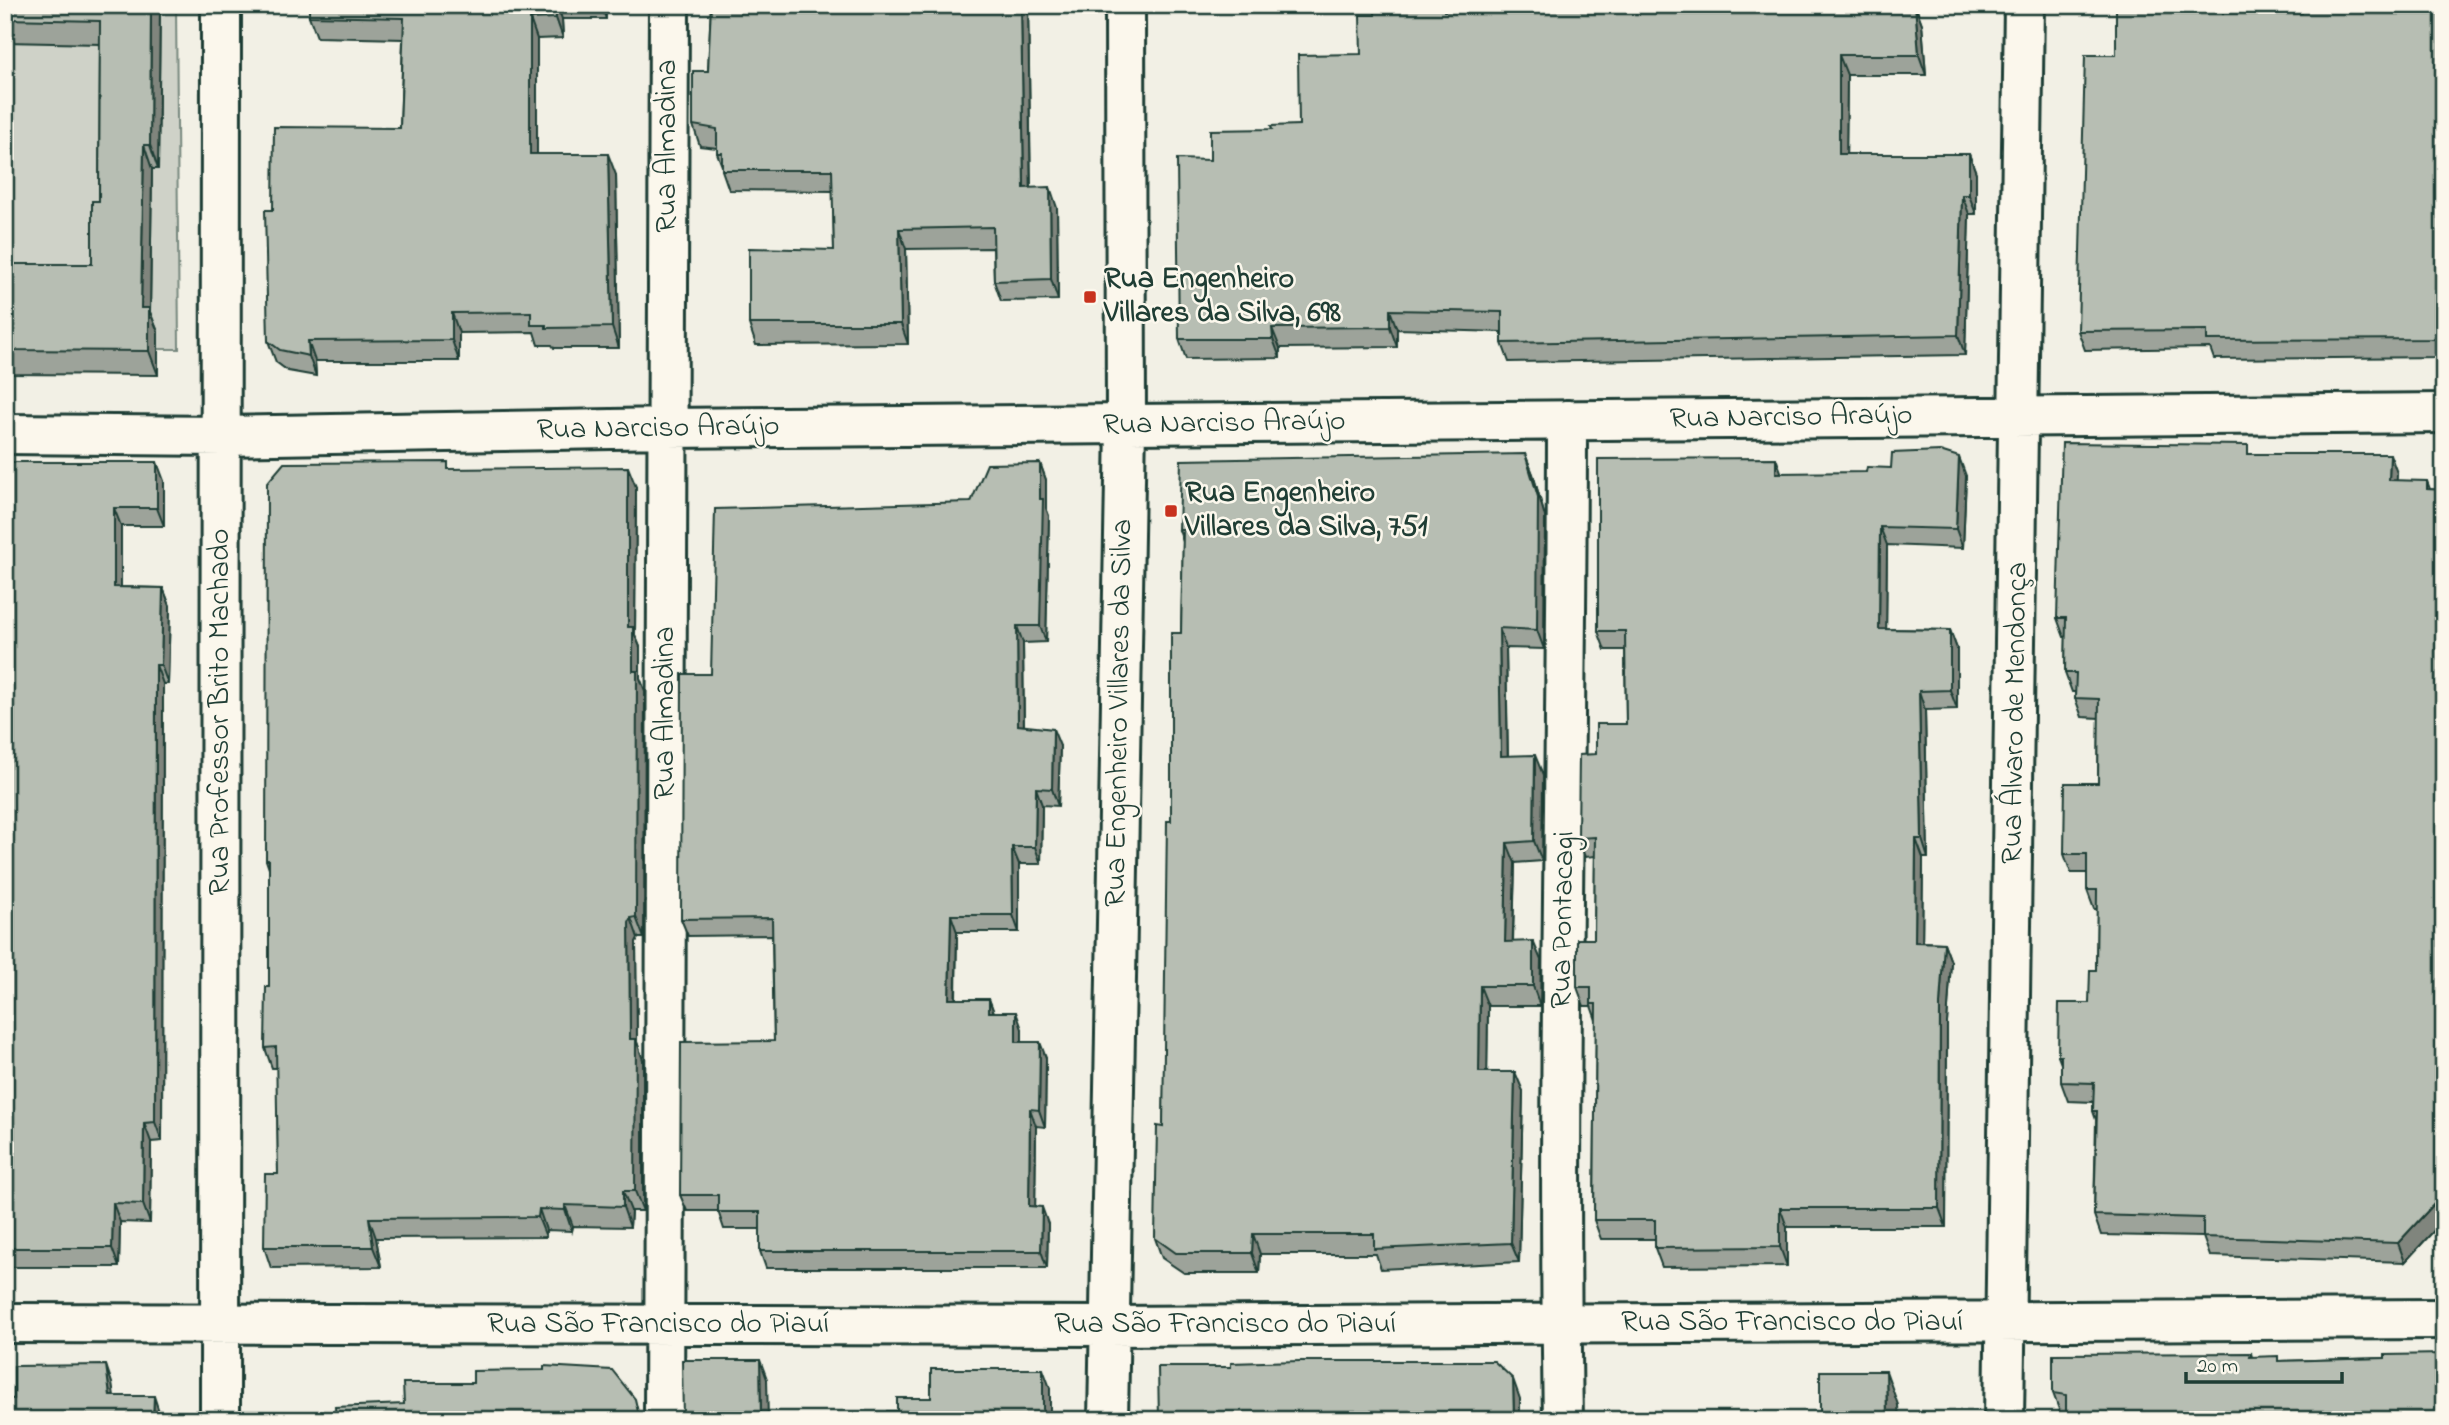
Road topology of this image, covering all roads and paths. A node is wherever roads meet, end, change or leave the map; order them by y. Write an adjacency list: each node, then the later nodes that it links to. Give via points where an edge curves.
1 (221, 5): 11 (street, Rua Professor Brito Machado)
2 (669, 5): 9 (street, Rua Almadina)
3 (1125, 5): 8 (street, Rua Engenheiro Villares da Silva)
4 (2024, 5): 6 (street, Rua Álvaro de Mendonça)
5 (2444, 413): 6 (street, Rua Narciso Araújo)
6 (2021, 416): 7 (street, Rua Narciso Araújo); 13 (street, Rua Álvaro de Mendonça)
7 (1567, 420): 8 (street, Rua Narciso Araújo); 15 (street, Rua Pontacagi)
8 (1126, 425): 9 (street, Rua Narciso Araújo); 18 (street, Rua Engenheiro Villares da Silva)
9 (667, 428): 11 (street, Rua Narciso Araújo); 17 (street, Rua Almadina)
10 (5, 434): 11 (street, Rua Narciso Araújo)
11 (222, 436): 16 (street, Rua Professor Brito Machado)
12 (2444, 1319): 13 (street, Rua São Francisco do Piauí)
13 (2005, 1322): 15 (street, Rua São Francisco do Piauí); 23 (street, Rua Álvaro de Mendonça)
14 (5, 1323): 16 (street, Rua São Francisco do Piauí)
15 (1561, 1323): 18 (street, Rua São Francisco do Piauí); 22 (street, Rua Pontacagi)
16 (220, 1324): 17 (street, Rua São Francisco do Piauí); 19 (street, Rua Professor Brito Machado)
17 (664, 1325): 18 (street, Rua São Francisco do Piauí); 20 (street, Rua Almadina)
18 (1108, 1325): 21 (street, Rua Engenheiro Villares da Silva)
19 (220, 1420)
20 (664, 1420)
21 (1108, 1420)
22 (1563, 1420)
23 (2004, 1420)

